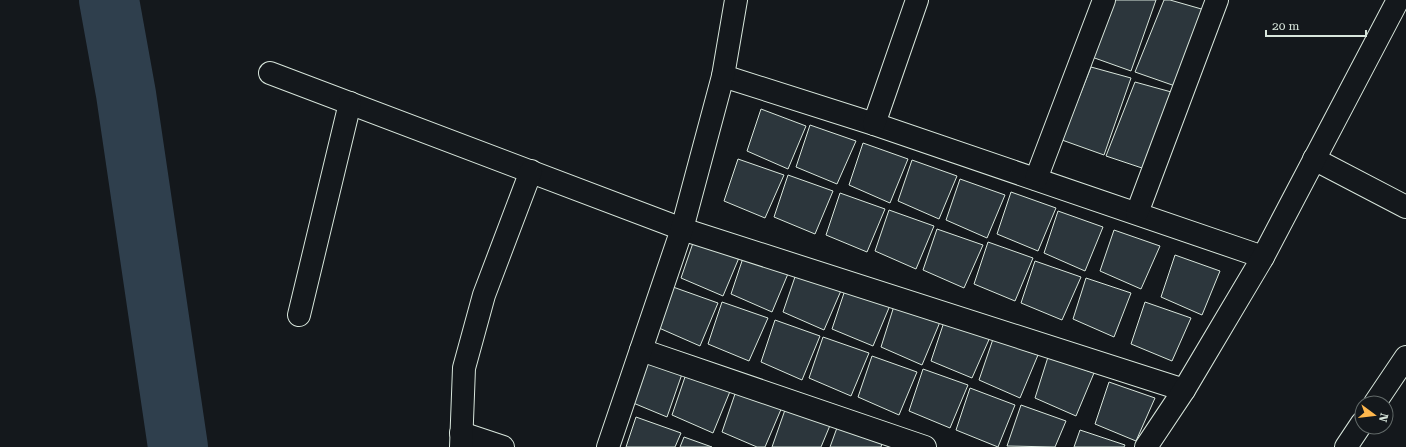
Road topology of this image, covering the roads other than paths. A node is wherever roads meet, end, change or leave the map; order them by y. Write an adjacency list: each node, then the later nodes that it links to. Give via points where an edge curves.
1 (736, 0): 7 (street)
2 (917, 0): 9 (street)
3 (1104, 0): 12 (street)
4 (1217, 0): 14 (street)
5 (1398, 0): 10 (street)
6 (270, 73): 8 (street)
7 (722, 76): 9 (street); 15 (street)
8 (350, 103): 11 (street); 17 (street)
9 (874, 124): 12 (street)
10 (1314, 159): 13 (street); 16 (street)
11 (531, 171): 15 (street); 23 (street, via 484,295 464,368)
12 (1036, 180): 14 (street)
13 (1406, 207)
14 (1137, 213): 16 (street)
15 (682, 229): 18 (street); 20 (street)
16 (1263, 257): 20 (street)
17 (299, 315)
18 (641, 350): 25 (street); 26 (street)
19 (1406, 357): 21 (street)
20 (1184, 390): 27 (street)
21 (1380, 395)
22 (1354, 435): 28 (street)
23 (461, 440): 24 (street)
24 (503, 447)
25 (608, 447)
26 (925, 447)
27 (1146, 447)
28 (1346, 447)

